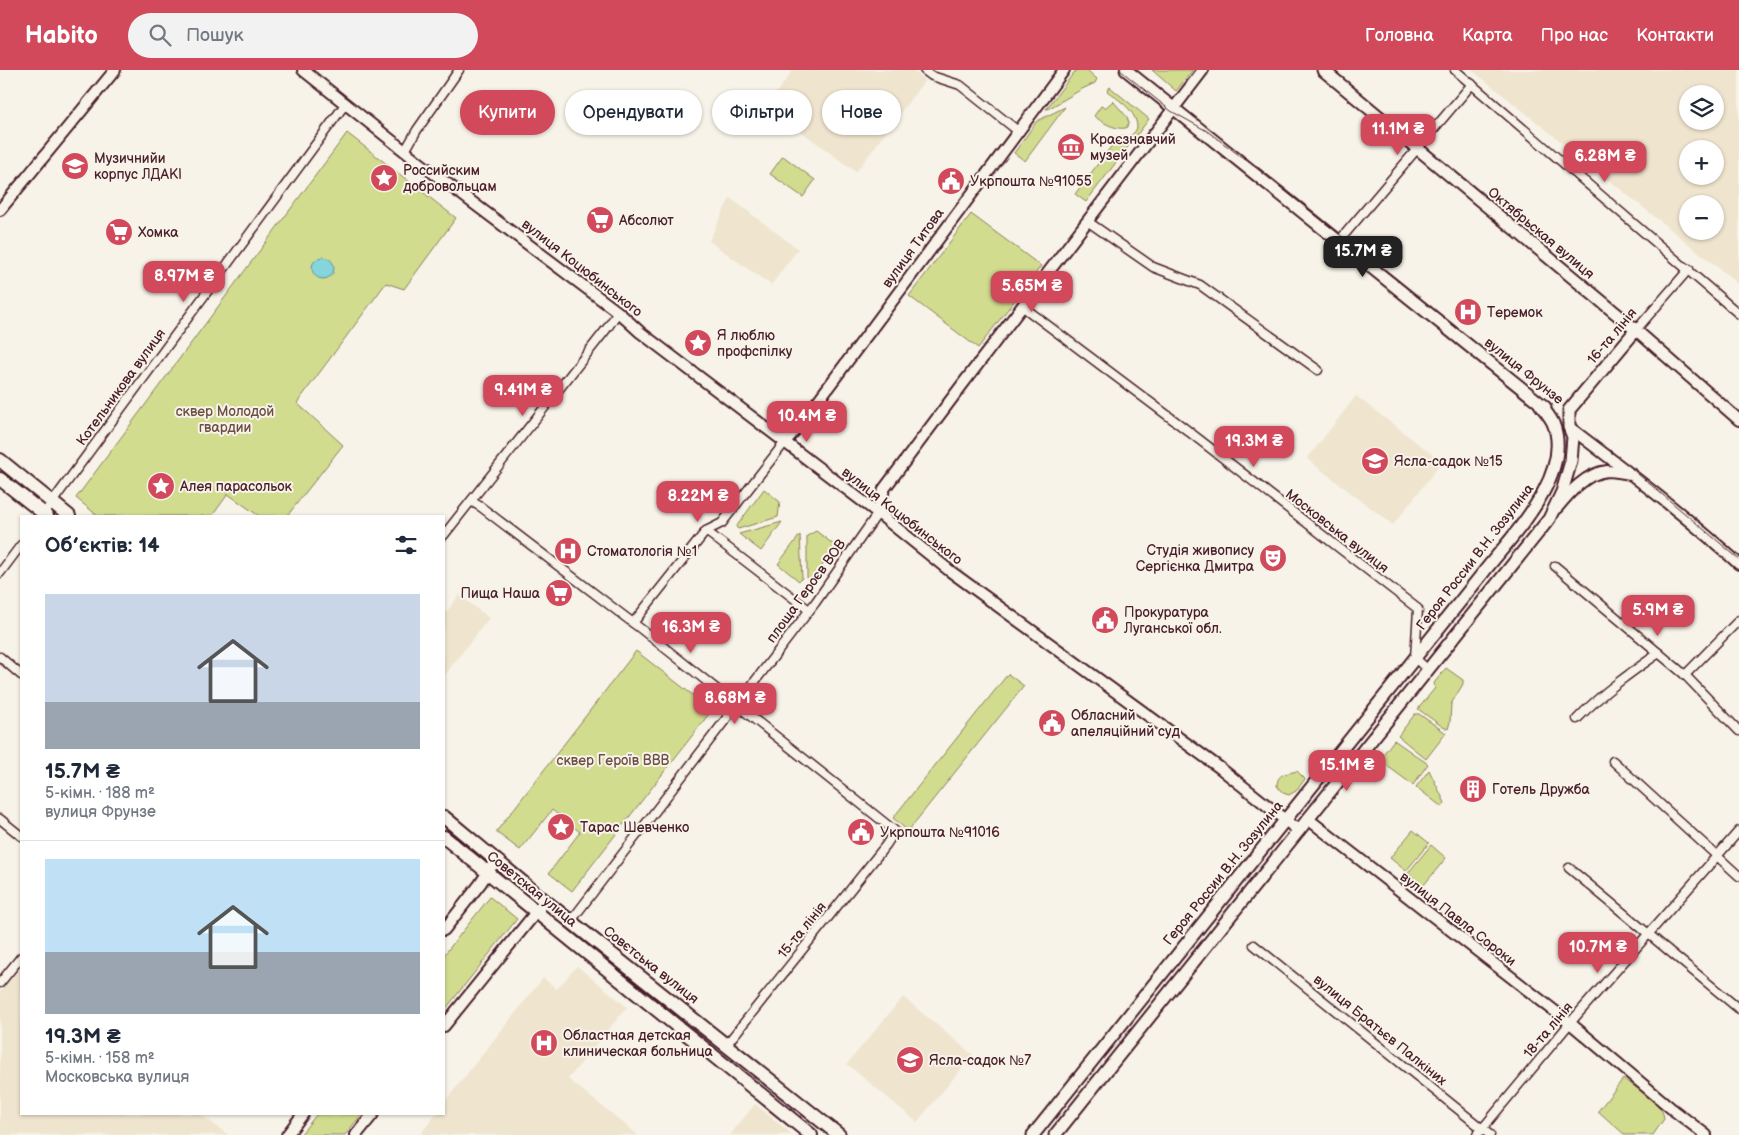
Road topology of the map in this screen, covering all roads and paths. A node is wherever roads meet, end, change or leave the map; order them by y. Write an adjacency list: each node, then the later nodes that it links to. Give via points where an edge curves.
1 (115, 70): 16 (street)
2 (303, 70): 11 (street, вулиця Коцюбинського)
3 (459, 70): 15 (street)
4 (924, 70): 13 (street, via 932,76 960,84)
5 (1064, 70): 13 (street, вулиця Титова)
6 (1126, 70): 12 (main road, вулиця Фрунзе)
7 (1203, 70): 12 (street)
8 (1323, 70): 14 (main road, Октябрьская вулиця)
9 (1455, 70): 10 (street)
10 (1472, 84): 14 (street); 19 (street)
11 (346, 103): 15 (street, вулиця Коцюбинського); 33 (street, Котельникова вулиця)
12 (1173, 108): 17 (street); 18 (main road, вулиця Фрунзе)
13 (1018, 131): 28 (street, вулиця Титова)
14 (1418, 150): 18 (street); 23 (main road, Октябрьская вулиця)
15 (405, 151): 21 (street, вулиця Коцюбинського)
16 (0, 210)
17 (1087, 221): 20 (street); 24 (street, via 1153,267 1200,285)
18 (1339, 241): 25 (main road, вулиця Фрунзе)
19 (1689, 270): 22 (street); 23 (street, 16-та лінія)
20 (1022, 306): 34 (street, via 884,489); 49 (street, Московська вулиця, via 1184,426 1418,608)
21 (618, 312): 28 (street, вулиця Коцюбинського); 32 (street)
22 (1739, 314)
23 (1636, 330): 26 (street, Октябрьская вулиця); 27 (main road, 16-та лінія, via 1569,410)
24 (1318, 370)
25 (1540, 404): 27 (main road, вулиця Фрунзе); 49 (main road, Героя России В.Н. Зозулина, via 1553,422 1557,445 1556,460 1546,490)
26 (1739, 420)
27 (1569, 427): 30 (street, вулиця Фрунзе); 37 (main road, via 1573,437 1571,461 1562,492)
28 (785, 442): 34 (street, вулиця Коцюбинського); 38 (street, via 722,523)
29 (0, 460): 33 (main road)
30 (1631, 474): 37 (street, via 1607,472 1594,475 1572,491); 41 (street, вулиця Фрунзе)
31 (0, 478): 35 (main road)
32 (471, 501): 39 (street); 46 (street)
33 (52, 502): 35 (street, Котельникова вулиця); 36 (main road)
34 (878, 513): 44 (street, площа Героєв ВОВ); 59 (street, вулиця Коцюбинського, via 958,577)
35 (44, 515)
36 (68, 515)
37 (1549, 519): 50 (main road)
38 (706, 531): 44 (street); 46 (street)
39 (445, 534)
40 (20, 546): 43 (street)
41 (1739, 564)
42 (1555, 566): 47 (street)
43 (0, 573)
44 (809, 610): 53 (street, площа Героєв ВОВ)
45 (1739, 620): 52 (street)
46 (633, 623): 53 (street)
47 (1660, 653): 52 (street); 54 (street, via 1616,683)
48 (0, 657): 51 (street)
49 (1415, 658): 50 (street); 59 (main road, Героя России В.Н. Зозулина)
50 (1426, 669): 60 (main road)
51 (20, 674)
52 (1685, 675): 55 (street)
53 (737, 705): 72 (street, площа Героєв ВОВ); 81 (street, 15-та лінія, via 895,831)
54 (1577, 719)
55 (1739, 732)
56 (1613, 761): 65 (street)
57 (0, 818): 63 (street)
58 (445, 818): 66 (main road, Совєтська вулиця)
59 (1285, 819): 61 (street, вулиця Коцюбинського); 89 (main road, Героя России В.Н. Зозулина)
60 (1308, 819): 61 (main road); 79 (street, вулиця Павла Сороки)
61 (1299, 831): 90 (main road)
62 (1739, 831): 65 (street, 18-та лінія)
63 (20, 835)
64 (445, 837): 68 (main road, Советская улица)
65 (1716, 855): 69 (street); 74 (street, 18-та лінія)
66 (496, 860): 68 (street); 70 (main road, Совєтська вулиця)
67 (1569, 868): 74 (street)
68 (488, 872): 71 (main road, Советская улица); 73 (street)
69 (1739, 876)
70 (545, 901): 71 (street); 72 (main road, Совєтська вулиця)
71 (537, 912): 80 (street); 87 (main road, Советская улица)
72 (571, 921): 81 (main road, Совєтська вулиця)
73 (445, 929)
74 (1648, 933): 78 (street); 79 (street, 18-та лінія)
75 (1254, 944): 84 (street, вулиця Братьєв Палкіних)
76 (20, 958): 77 (street)
77 (0, 983)
78 (1739, 1009)
79 (1570, 1023): 84 (street, 18-та лінія); 93 (street, вулиця Павла Сороки)
80 (445, 1025)
81 (727, 1044): 88 (main road, Совєтська вулиця)
82 (302, 1115): 85 (street)
83 (372, 1115): 86 (street)
84 (1482, 1128): 91 (street, 18-та лінія); 92 (street, вулиця Братьєв Палкіних)
85 (287, 1135)
86 (356, 1135)
87 (811, 1135)
88 (839, 1135)
89 (1033, 1135)
90 (1055, 1135)
91 (1477, 1135)
92 (1490, 1135)
93 (1706, 1135)

